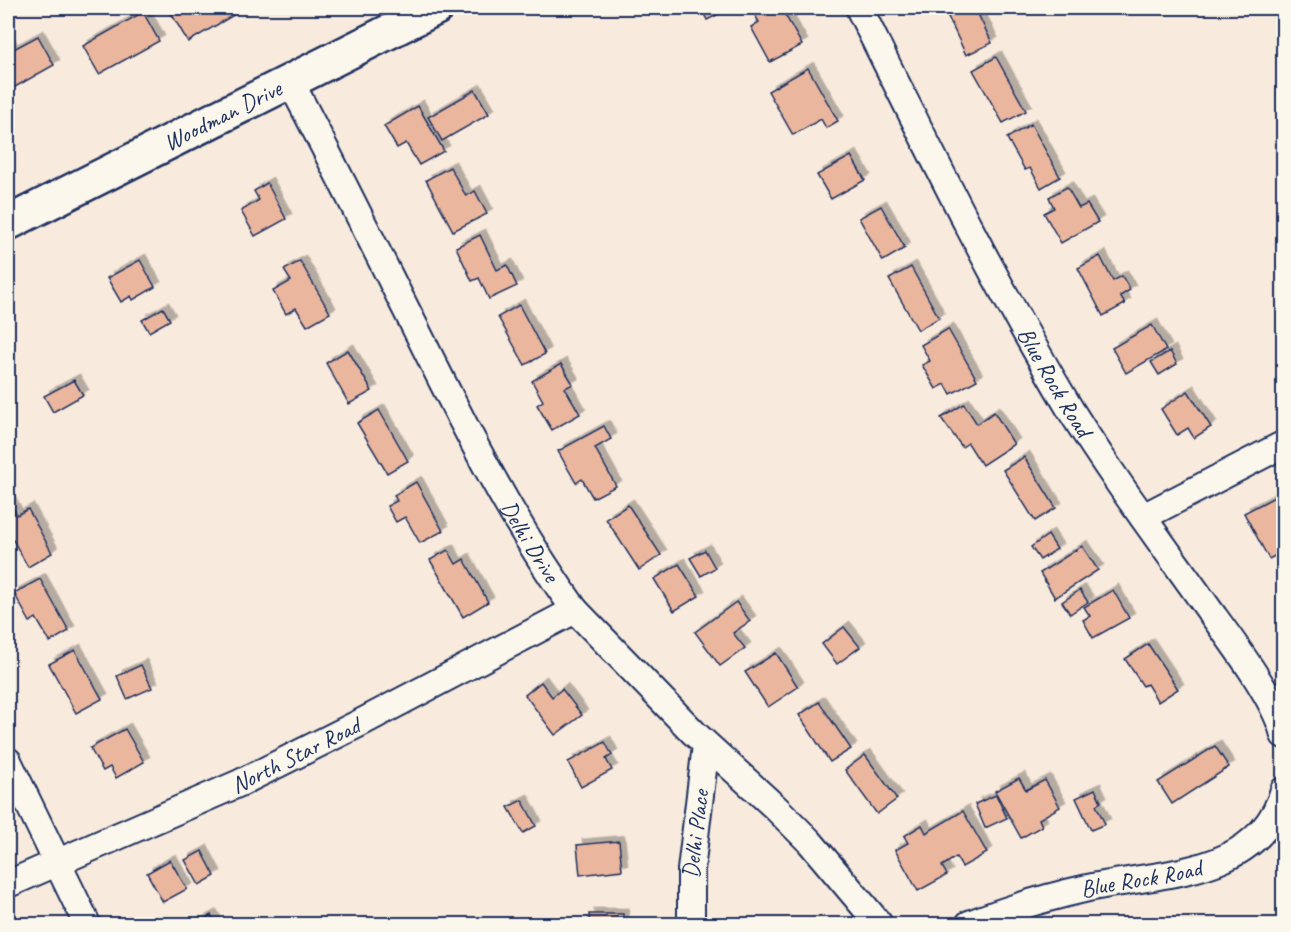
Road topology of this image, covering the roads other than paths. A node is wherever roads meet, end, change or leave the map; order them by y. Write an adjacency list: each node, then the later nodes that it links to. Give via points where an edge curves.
1 (436, 8): 3 (main road, Woodman Drive)
2 (859, 8): 6 (street, Blue Rock Road, via 1004,293 1071,409)
3 (290, 81): 4 (main road, Woodman Drive); 7 (street, Delhi Drive, via 482,460)
4 (8, 223)
5 (1284, 444): 6 (street)
6 (1143, 517): 8 (street, Blue Rock Road, via 1240,653 1270,702)
7 (575, 610): 9 (street, Delhi Drive); 12 (street, North Star Road, via 240,783)
8 (1284, 735)
9 (706, 745): 15 (street, Delhi Place, via 691,870); 16 (street, Delhi Drive, via 810,842)
10 (8, 761): 12 (street)
11 (1284, 790): 17 (street, Blue Rock Road, via 1262,831 1227,858 1202,868 1088,888)
12 (57, 862): 13 (street, North Star Road); 14 (street)
13 (8, 885)
14 (87, 924)
15 (691, 924)
16 (879, 924)
17 (969, 924)

